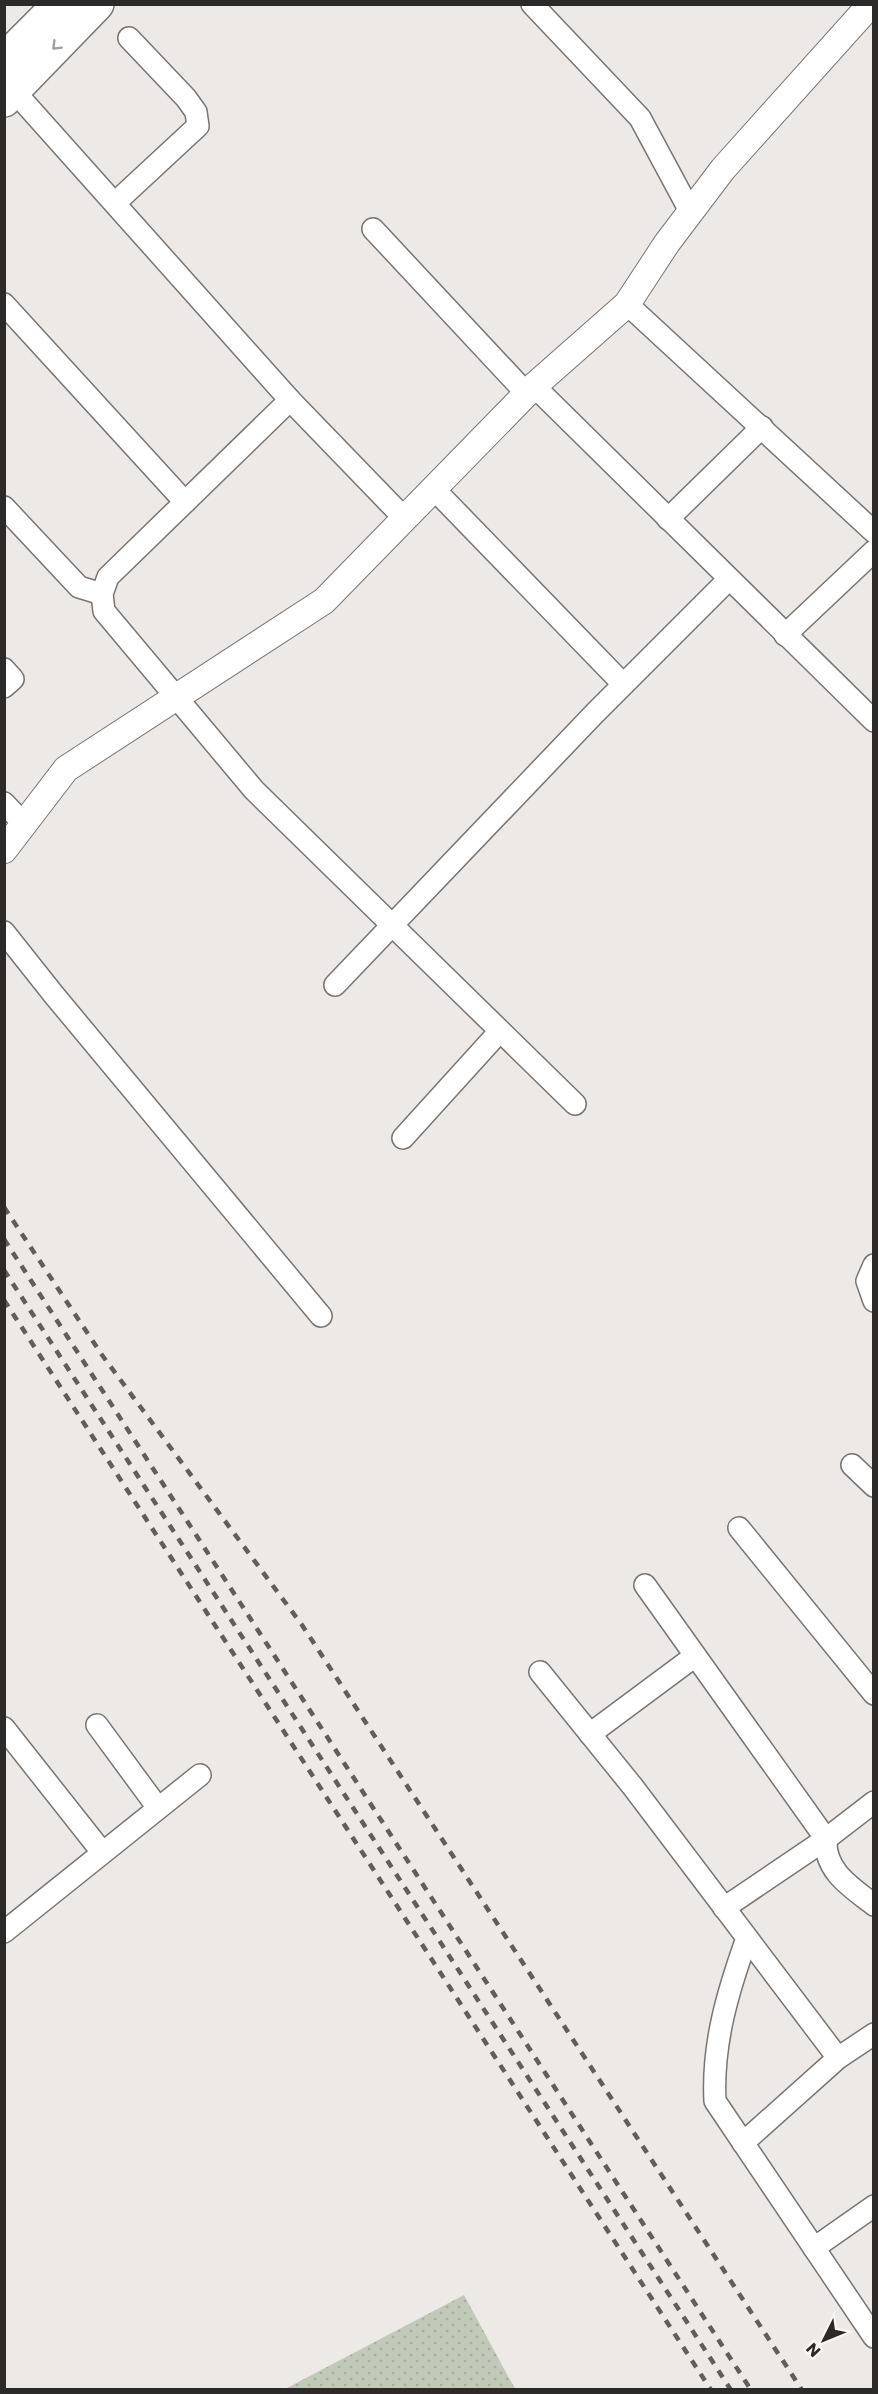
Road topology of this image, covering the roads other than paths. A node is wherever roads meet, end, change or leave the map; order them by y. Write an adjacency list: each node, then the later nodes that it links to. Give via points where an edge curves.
1 (60, 4): 6 (main road)
2 (97, 4): 7 (main road, one-way to 7)
3 (532, 4): 9 (street, via 640,118)
4 (871, 4): 9 (street, via 723,168)
5 (129, 38): 8 (street, via 186,98 196,112 198,126)
6 (4, 60)
7 (9, 96): 8 (street)
8 (115, 203): 14 (street)
9 (690, 211): 12 (street)
10 (373, 229): 13 (street)
11 (4, 304): 17 (street)
12 (627, 304): 13 (street); 15 (street)
13 (531, 390): 16 (street); 20 (street)
14 (290, 400): 17 (street); 19 (street)
15 (762, 428): 20 (street); 21 (street)
16 (434, 489): 19 (street); 27 (street)
17 (185, 502): 24 (street, via 108,577)
18 (4, 507): 24 (street, via 79,587)
19 (405, 519): 29 (street, via 324,601)
20 (668, 519): 23 (street)
21 (873, 532)
22 (873, 550): 25 (street)
23 (729, 579): 25 (street); 27 (street)
24 (102, 594): 29 (street, via 104,611)
25 (785, 635): 30 (street)
26 (4, 669): 28 (street, via 13,679)
27 (623, 684): 34 (street)
28 (4, 687)
29 (177, 698): 32 (street, via 66,769); 34 (street, via 254,790)
30 (873, 721)
31 (4, 803): 32 (street)
32 (23, 823): 33 (street)
33 (4, 850)
34 (392, 926): 36 (street); 37 (street)
35 (4, 932): 42 (street)
36 (335, 985)
37 (500, 1031): 38 (street); 39 (street)
38 (575, 1104)
39 (403, 1138)
40 (873, 1265): 41 (street, via 867,1281)
41 (873, 1301)
42 (321, 1316)
43 (852, 1464): 44 (street)
44 (873, 1486)
45 (739, 1528): 49 (street)
46 (645, 1585): 47 (street)
47 (695, 1656): 52 (street); 56 (street)
48 (540, 1672): 52 (street)
49 (873, 1694)
50 (97, 1725): 55 (street)
51 (4, 1728): 57 (street)
52 (590, 1734): 59 (street)
53 (200, 1775): 55 (street)
54 (873, 1802): 56 (street)
55 (158, 1808): 57 (street)
56 (826, 1839): 58 (street, via 825,1856 830,1864); 59 (street)
57 (102, 1852): 60 (street)
58 (873, 1905)
59 (724, 1908): 61 (street)
60 (5, 1930)
61 (747, 1938): 63 (street); 64 (street, via 728,1991 714,2071 715,2101)
62 (873, 2034): 63 (street)
63 (838, 2058): 64 (street)
64 (743, 2143): 66 (street)
65 (873, 2206): 66 (street)
66 (814, 2248): 67 (street)
67 (873, 2337)

